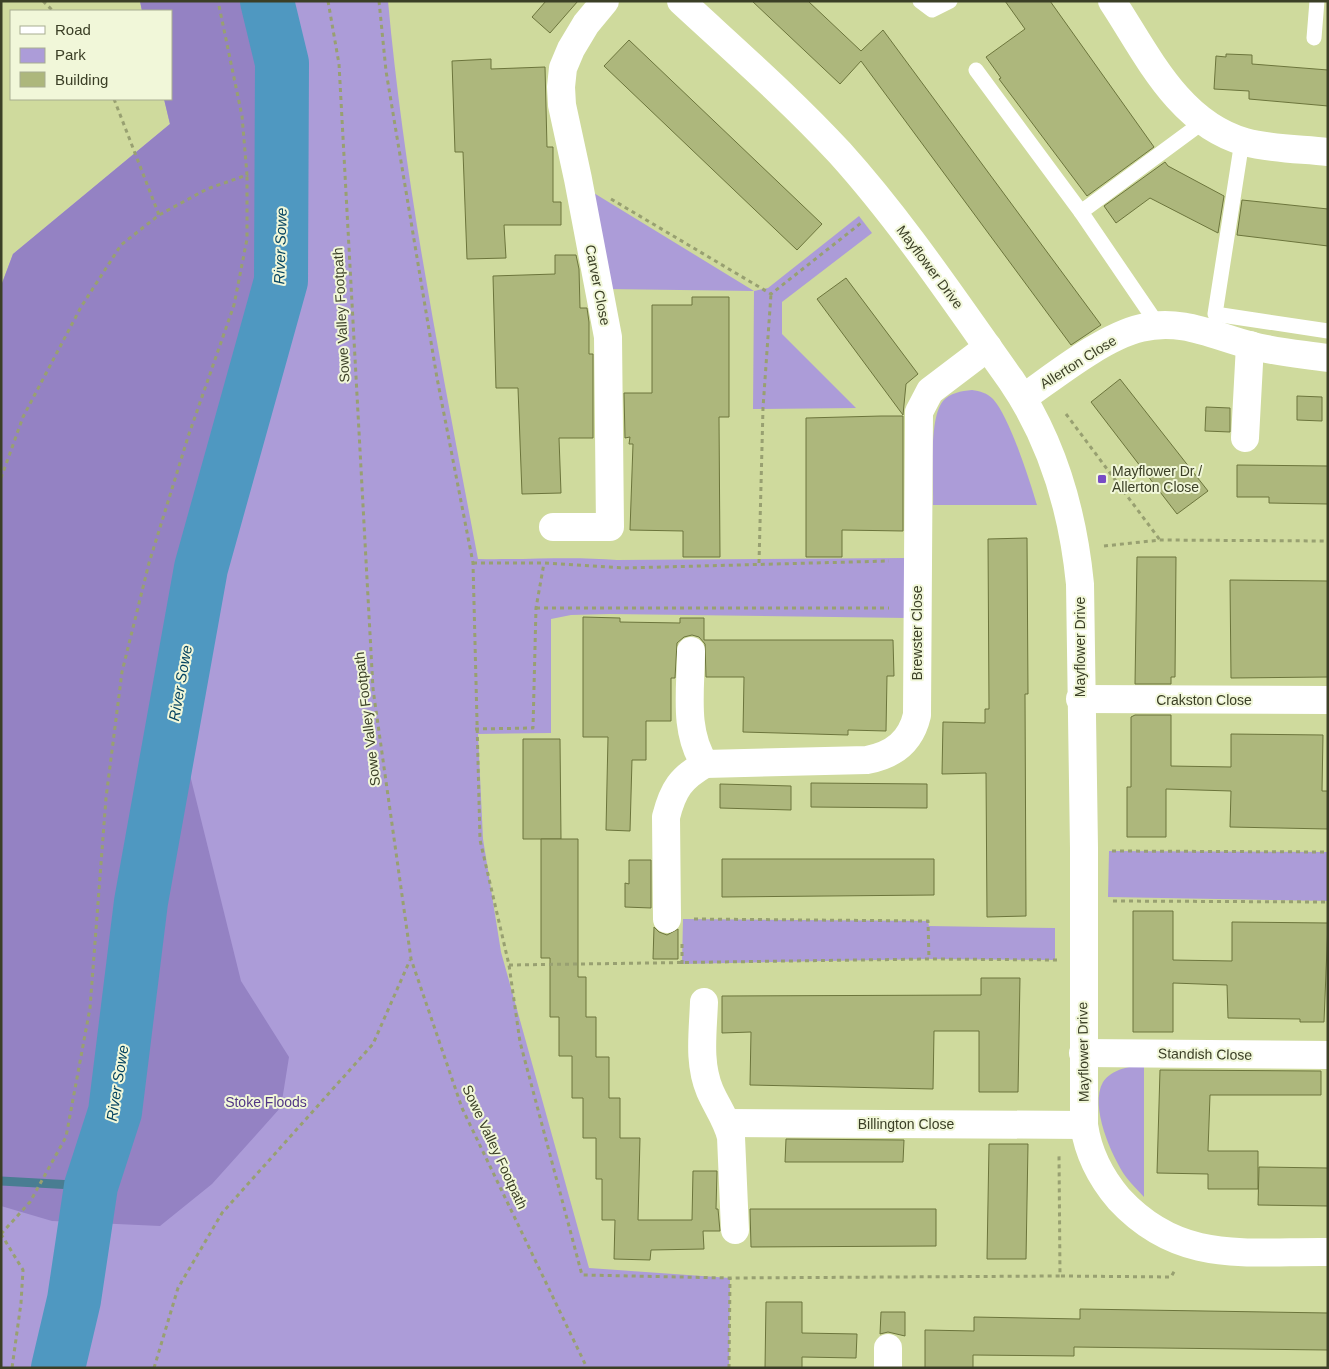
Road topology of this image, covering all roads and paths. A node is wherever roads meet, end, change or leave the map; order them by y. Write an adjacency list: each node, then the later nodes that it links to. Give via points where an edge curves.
1 (43, 1): 11 (path)
2 (218, 1): 18 (path, via 242,116)
3 (328, 1): 52 (path, Sowe Valley Footpath, via 339,64 372,689)
4 (379, 1): 39 (path, via 386,72 435,368)
5 (605, 1): 19 (street, Carver Close, via 586,24 563,68 562,105)
6 (681, 1): 20 (street, Mayflower Drive, via 802,113)
7 (920, 1): 8 (lane, via 932,10)
8 (950, 1)
9 (1112, 1): 15 (street, via 1176,97)
10 (1317, 1): 12 (lane)
11 (52, 10)
12 (1314, 38)
13 (976, 70): 21 (lane)
14 (114, 100): 22 (path)
15 (1203, 122): 16 (street); 21 (lane)
16 (1242, 141): 17 (street); 25 (lane, via 1215,314)
17 (1328, 152)
18 (247, 176): 22 (path, via 207,189); 62 (path, via 247,239 234,305 152,554 122,672 106,798 90,1008 66,1137 30,1202)
19 (578, 179): 23 (path); 32 (street, Carver Close, via 608,338 610,527)
20 (883, 206): 23 (path); 27 (street, Mayflower Drive)
21 (1081, 212): 24 (lane)
22 (159, 215): 31 (path, via 121,245 81,307 23,417)
23 (771, 294): 38 (path, via 763,408)
24 (1158, 325): 26 (street, Allerton Close, via 1178,324); 29 (street, Allerton Close, via 1123,334)
25 (1328, 331)
26 (1250, 345): 28 (street, Allerton Close); 30 (street)
27 (988, 347): 29 (street, Mayflower Drive); 36 (street, Brewster Close, via 930,391 919,412)
28 (1328, 358)
29 (1032, 391): 33 (path); 35 (street, Mayflower Drive, via 1066,506)
30 (1245, 438)
31 (1, 478)
32 (553, 527)
33 (1160, 540): 34 (path); 35 (path)
34 (1328, 542)
35 (1075, 550): 43 (street, Mayflower Drive, via 1080,584)
36 (918, 561): 38 (path); 41 (street, Brewster Close)
37 (544, 562): 38 (path, via 624,568); 39 (path); 40 (path)
38 (759, 563)
39 (473, 564): 45 (path)
40 (536, 608): 41 (path); 45 (path, via 533,728)
41 (917, 608): 46 (street, Brewster Close, via 917,715 914,729 894,751 882,758 867,760)
42 (692, 651): 46 (street, via 691,728 696,751)
43 (1080, 699): 44 (street, Crakston Close); 47 (street, Mayflower Drive)
44 (1328, 700)
45 (475, 729): 55 (path, via 480,840)
46 (705, 764): 51 (street, via 681,781 666,817)
47 (1084, 848): 48 (path, via 1108,851); 49 (street, Mayflower Drive)
48 (1328, 852)
49 (1083, 901): 50 (path); 54 (street, Mayflower Drive)
50 (1328, 902)
51 (667, 919): 53 (path, via 928,921)
52 (411, 959): 68 (path, via 373,1044 222,1214 178,1288); 69 (path, Sowe Valley Footpath, via 462,1108)
53 (928, 959): 54 (path); 55 (path)
54 (1082, 960): 57 (street, Mayflower Drive)
55 (509, 965): 66 (path, via 520,1042 582,1275)
56 (704, 1002): 59 (street, via 703,1069 711,1093)
57 (1083, 1053): 58 (street, Standish Close); 60 (street, Mayflower Drive)
58 (1328, 1055)
59 (728, 1123): 60 (street, Billington Close); 61 (street)
60 (1071, 1124): 63 (street, Mayflower Drive, via 1117,1196 1143,1222); 65 (path)
61 (735, 1230)
62 (1, 1234): 67 (path, via 23,1270)
63 (1187, 1245): 64 (street, Mayflower Drive, via 1217,1251); 65 (path, via 1171,1278)
64 (1328, 1252)
65 (1060, 1276): 66 (path)
66 (730, 1278): 70 (path)
67 (12, 1368)
68 (154, 1368)
69 (587, 1368)
70 (728, 1368)

